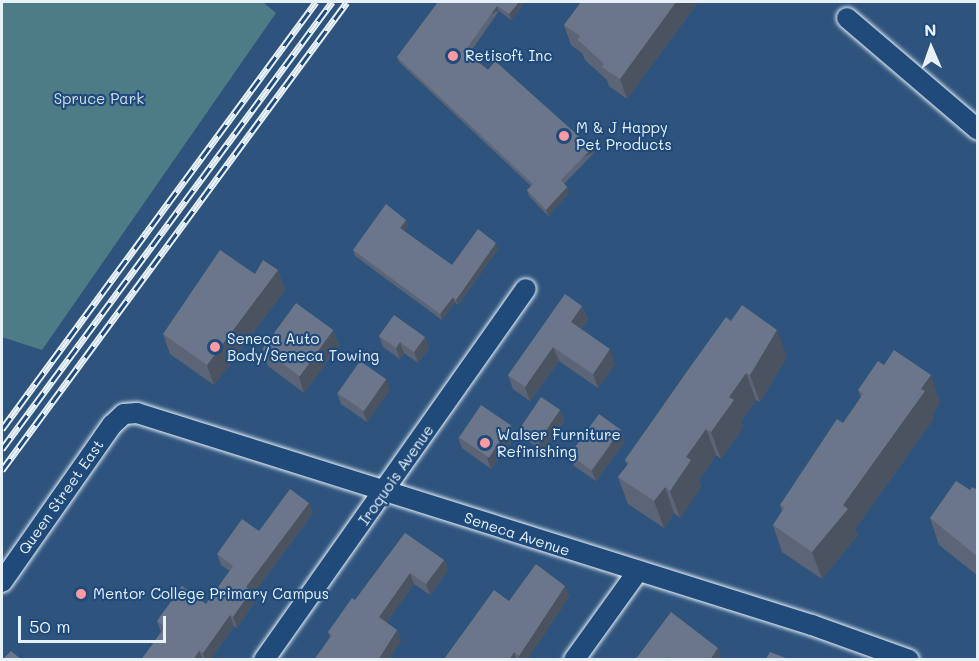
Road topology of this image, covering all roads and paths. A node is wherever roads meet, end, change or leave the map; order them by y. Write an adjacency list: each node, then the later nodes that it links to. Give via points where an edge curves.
1 (847, 18): 2 (street)
2 (978, 130)
3 (526, 289): 5 (street, Iroquois Avenue)
4 (124, 414): 5 (street, Seneca Avenue, via 144,415); 7 (street, Queen Street East, via 112,425)
5 (385, 491): 6 (street, Seneca Avenue); 9 (street, Iroquois Avenue)
6 (638, 571): 8 (street, Seneca Avenue); 10 (street)
7 (2, 582)
8 (906, 659)
9 (264, 660)
10 (574, 660)

